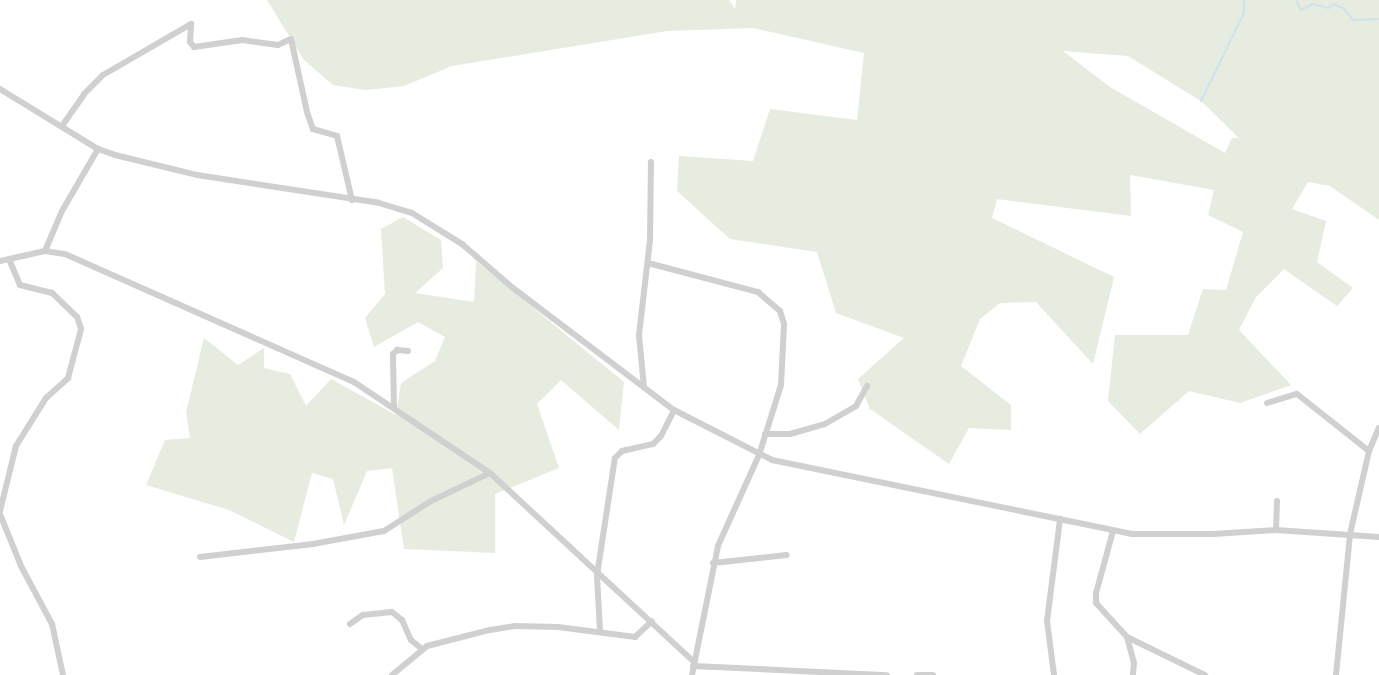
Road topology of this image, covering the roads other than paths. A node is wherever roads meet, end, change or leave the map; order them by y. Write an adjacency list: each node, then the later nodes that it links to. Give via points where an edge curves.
1 (0, 89): 2 (street)
2 (62, 126): 3 (street); 5 (street, via 84,94 103,75 191,24 190,42 194,48 242,40 278,45 291,39 306,112 313,129 338,136)
3 (98, 149): 5 (street, via 197,175); 6 (street, via 62,211)
4 (651, 162): 9 (street)
5 (352, 200): 12 (street, via 399,207 431,224 462,244 512,288)
6 (45, 251): 7 (street); 14 (street, via 88,263 318,365)
7 (9, 259): 8 (street); 22 (street, via 20,285 52,293 77,317 81,329 68,378 46,398 16,446)
8 (0, 261)
9 (648, 263): 12 (street, via 639,335); 17 (street, via 758,292 780,311 786,337 781,385)
10 (408, 351): 14 (street, via 397,350 393,354)
11 (867, 386): 17 (street, via 856,406 825,424 790,434)
12 (644, 387): 15 (street)
13 (1267, 403): 18 (street, via 1297,394)
14 (394, 407): 20 (street)
15 (674, 410): 19 (street); 31 (street, via 661,436 653,444 622,451 615,458)
16 (1379, 428): 18 (street)
17 (765, 434): 19 (street)
18 (1369, 450): 26 (street)
19 (759, 455): 23 (street, via 848,478); 30 (street)
20 (490, 473): 29 (street, via 431,502 384,531 313,544); 31 (street)
21 (1277, 501): 24 (street)
22 (0, 513): 38 (street, via 23,572 52,624)
23 (1060, 519): 25 (street); 44 (street, via 1047,621)
24 (1276, 530): 25 (street, via 1172,535); 26 (street)
25 (1113, 531): 35 (street, via 1095,601)
26 (1350, 534): 27 (street); 47 (street)
27 (1379, 537)
28 (787, 555): 30 (street)
29 (200, 557)
30 (712, 562): 37 (street)
31 (597, 575): 32 (street); 34 (street)
32 (652, 621): 34 (street, via 635,637); 37 (street)
33 (350, 624): 36 (street, via 363,615 392,612 402,620 411,640)
34 (600, 631): 36 (street, via 515,626 434,643)
35 (1127, 637): 45 (street, via 1134,663); 46 (street)
36 (422, 649): 39 (street)
37 (693, 664): 40 (street); 41 (street)
38 (63, 675)
39 (392, 675)
40 (692, 675)
41 (887, 675)
42 (917, 675): 43 (street)
43 (932, 675)
44 (1054, 675)
45 (1133, 675)
46 (1205, 675)
47 (1336, 675)

